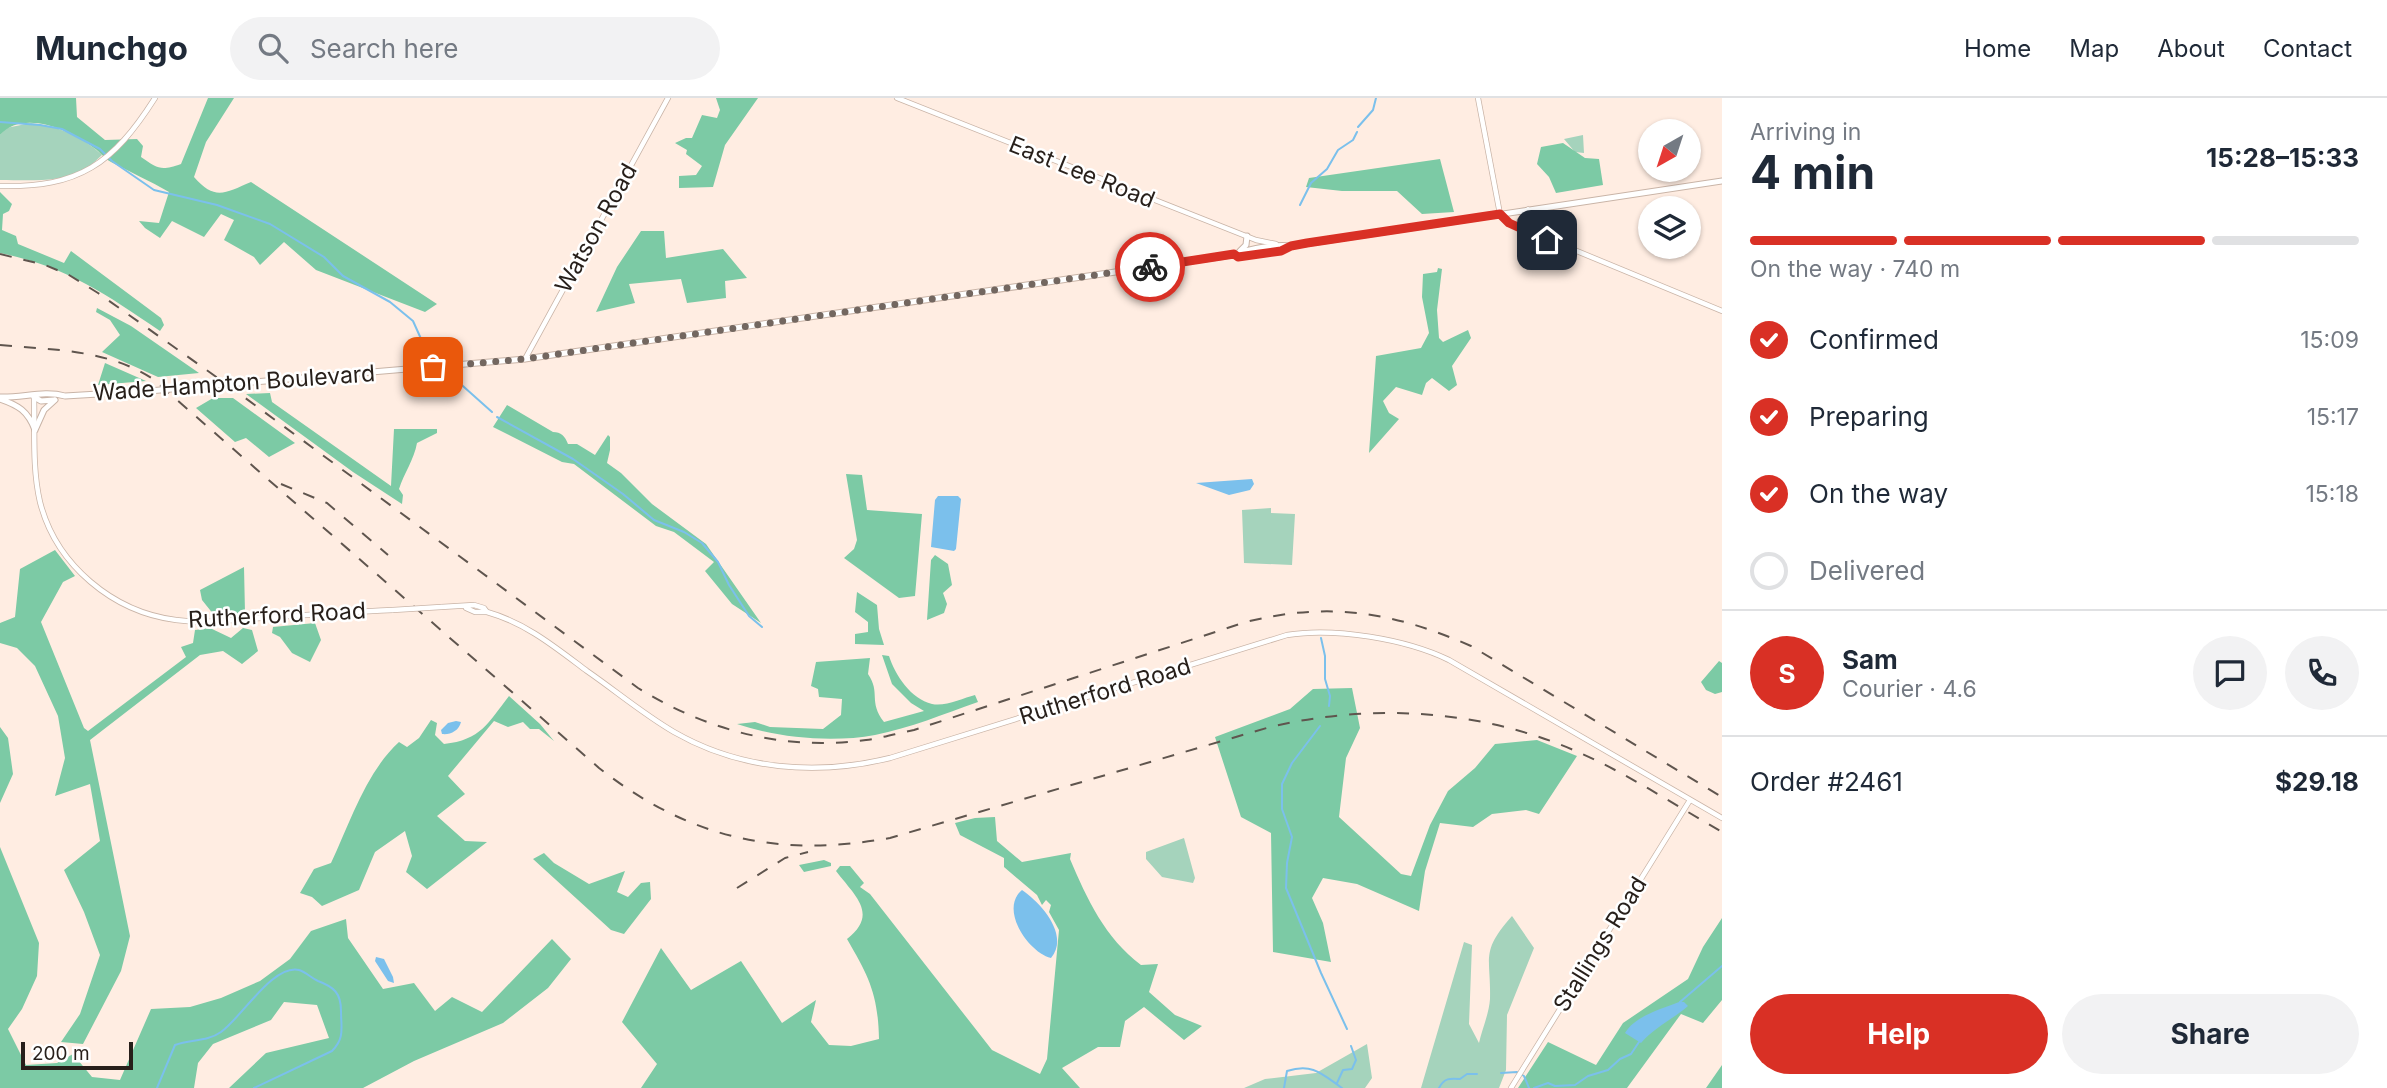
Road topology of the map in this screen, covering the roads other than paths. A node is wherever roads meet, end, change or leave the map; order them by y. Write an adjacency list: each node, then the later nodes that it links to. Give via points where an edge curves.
1 (155, 98): 6 (street, via 134,129 82,174 61,182)
2 (668, 98): 17 (street, Watson Road)
3 (897, 98): 10 (street, East Lee Road)
4 (1478, 98): 8 (street)
5 (1722, 181): 7 (main road, Wade Hampton Boulevard)
6 (0, 186)
7 (1528, 210): 8 (main road, Wade Hampton Boulevard); 9 (main road, via 1520,221)
8 (1500, 214): 9 (street); 12 (main road, Wade Hampton Boulevard)
9 (1524, 231): 16 (street)
10 (1247, 236): 11 (street, East Lee Road); 13 (main road); 14 (street)
11 (1280, 245): 12 (main road, Wade Hampton Boulevard); 14 (main road, Wade Hampton Boulevard)
12 (1291, 246): 14 (main road, Wade Hampton Boulevard)
13 (1240, 251): 14 (main road, Wade Hampton Boulevard); 15 (main road, Wade Hampton Boulevard)
14 (1255, 252): 15 (main road, Wade Hampton Boulevard)
15 (1234, 254): 17 (main road, Wade Hampton Boulevard)
16 (1722, 312)
17 (525, 359): 18 (main road, Wade Hampton Boulevard, bridge)
18 (65, 396): 19 (main road, Wade Hampton Boulevard); 21 (main road, Wade Hampton Boulevard)
19 (34, 397): 20 (main road, Wade Hampton Boulevard); 21 (main road, Wade Hampton Boulevard); 22 (street, Rutherford Road)
20 (0, 398): 22 (main road, via 23,410)
21 (55, 400): 22 (main road, via 44,410)
22 (35, 430): 23 (street, Rutherford Road, bridge, via 37,487 50,528 78,570 118,601 147,614 192,622 441,607 487,611 537,634 658,722 699,745 760,764 808,769 890,758 1287,635 1328,632 1415,646 1449,660)
23 (1690, 800): 24 (street, Rutherford Road); 25 (street, Stallings Road)
24 (1722, 818)
25 (1511, 1088)

